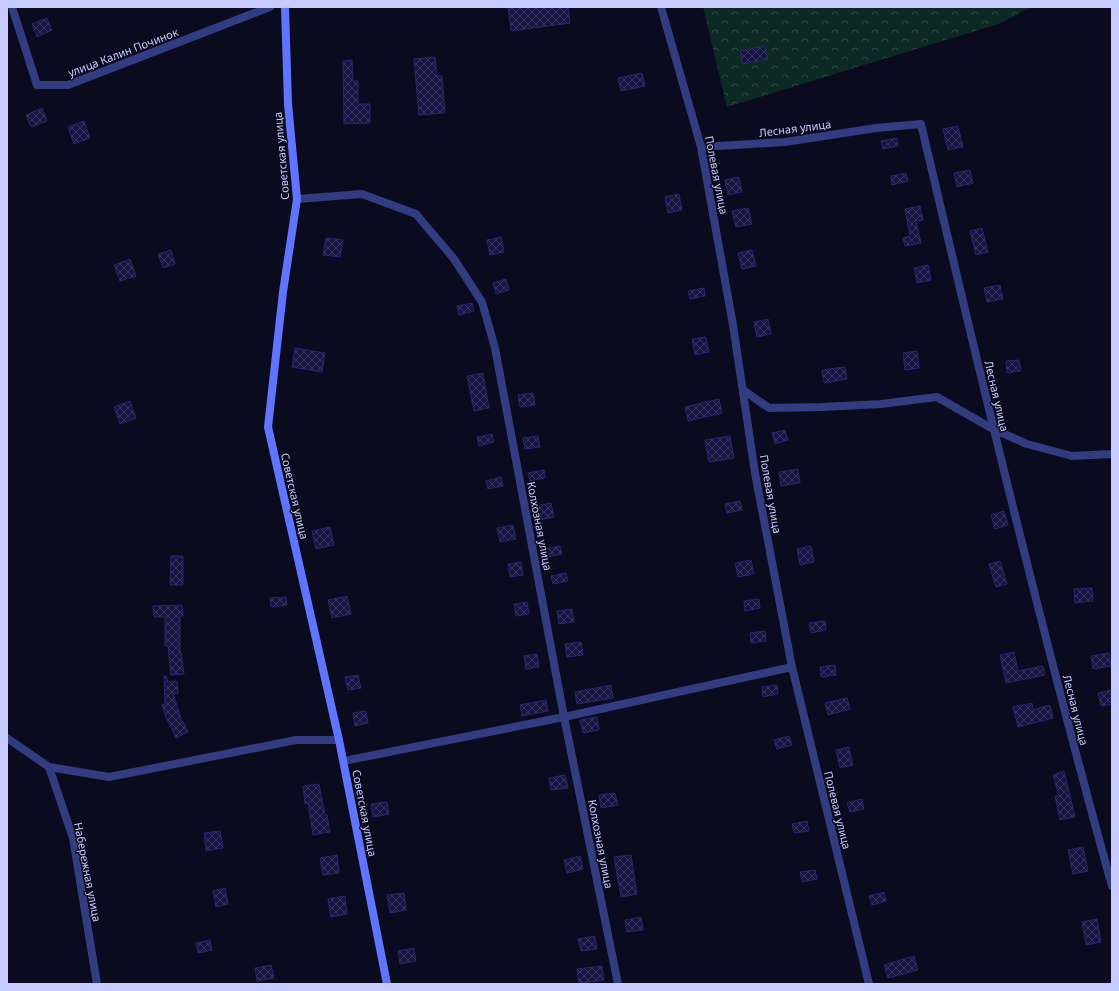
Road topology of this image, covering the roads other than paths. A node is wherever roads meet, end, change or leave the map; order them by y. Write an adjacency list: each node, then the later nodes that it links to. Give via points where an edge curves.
1 (12, 7): 2 (street, улица Калин Починок, via 37,85 68,85)
2 (270, 7)
3 (285, 7): 6 (street, Советская улица, via 288,104)
4 (661, 7): 5 (street, Полевая улица)
5 (701, 148): 7 (street, Полевая улица, via 732,317); 8 (street, Лесная улица, via 785,142 921,124)
6 (297, 199): 11 (street, Колхозная улица, via 362,194 416,214 454,259 482,302 495,348); 13 (street, Советская улица, via 283,292 268,427)
7 (742, 390): 8 (street, via 769,408 881,404 937,398); 10 (street, Полевая улица, via 755,473)
8 (993, 429): 9 (street, via 1027,444 1072,456); 16 (street, Лесная улица)
9 (1112, 454)
10 (792, 666): 11 (street); 20 (street, Полевая улица)
11 (564, 717): 14 (street); 19 (street, Колхозная улица)
12 (7, 738): 15 (street)
13 (340, 740): 14 (street, Советская улица); 15 (street, via 296,740 109,777)
14 (344, 761): 18 (street, Советская улица)
15 (50, 767): 17 (street, Набережная улица, via 73,838)
16 (1112, 886)
17 (97, 984)
18 (387, 984)
19 (618, 984)
20 (869, 984)

